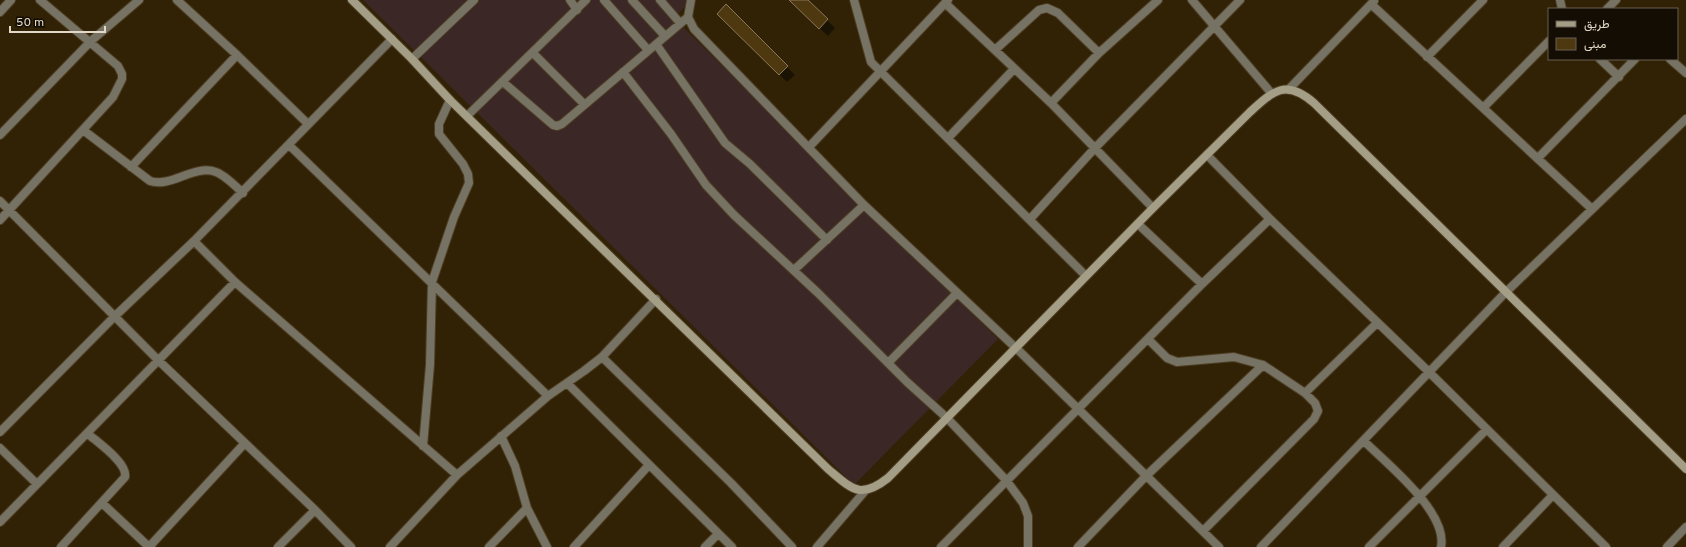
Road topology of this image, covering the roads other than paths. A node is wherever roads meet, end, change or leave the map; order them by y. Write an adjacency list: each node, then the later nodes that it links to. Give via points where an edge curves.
1 (11, 0): 23 (street)
2 (40, 0): 29 (street)
3 (139, 0): 29 (street)
4 (177, 0): 36 (street)
5 (352, 0): 28 (main road)
6 (474, 0): 38 (street)
7 (570, 0): 22 (street)
8 (586, 0): 22 (street)
9 (604, 0): 32 (street)
10 (632, 0): 27 (street)
11 (660, 0): 25 (street)
12 (854, 0): 44 (street, via 871,62)
13 (1158, 0): 35 (street)
14 (1192, 0): 26 (street)
15 (1240, 0): 26 (street)
16 (1483, 0): 37 (street)
17 (1616, 0): 21 (street)
18 (690, 1): 24 (street)
19 (946, 2): 33 (street); 44 (street)
20 (1373, 2): 37 (street); 48 (street)
21 (1609, 8)
22 (577, 10): 34 (street)
23 (0, 12)
24 (688, 17): 25 (street); 61 (street, via 694,29)
25 (680, 22): 27 (street)
26 (1215, 25): 49 (street); 62 (street)
27 (665, 36): 31 (street)
28 (392, 39): 38 (main road); 56 (street)
29 (91, 42): 57 (street, via 118,66 122,79 113,97); 58 (street)
30 (1548, 42): 53 (street)
31 (656, 44): 32 (street); 76 (street, via 725,143 750,164)
32 (648, 50): 43 (street)
33 (995, 50): 35 (street, via 1039,10 1047,8 1058,13); 42 (street)
34 (533, 53): 47 (street); 52 (street)
35 (1099, 53): 51 (street)
36 (237, 55): 56 (street); 65 (street)
37 (1427, 57): 53 (street)
38 (412, 59): 50 (main road)
39 (1601, 60): 46 (street)
40 (1634, 60): 46 (street)
41 (1671, 60): 45 (street)
42 (1014, 69): 51 (street); 59 (street)
43 (622, 72): 52 (street); 78 (street, via 706,184 734,216)
44 (880, 72): 59 (street); 61 (street)
45 (1686, 73)
46 (1619, 77): 64 (street)
47 (503, 82): 52 (street, via 552,125 562,124); 54 (street)
48 (1289, 89): 49 (main road); 84 (main road, via 1302,93 1314,103)
49 (1272, 94): 63 (main road)
50 (450, 100): 54 (main road); 81 (street, via 438,124 439,134 463,164 469,183 454,217)
51 (1051, 103): 62 (street)
52 (584, 104)
53 (1483, 108): 64 (street)
54 (468, 115): 85 (main road)
55 (1686, 119): 71 (street)
56 (308, 124): 60 (street)
57 (83, 130): 65 (street); 70 (street)
58 (0, 135)
59 (948, 138): 72 (street)
60 (289, 145): 66 (street); 81 (street)
61 (809, 147): 68 (street)
62 (1094, 149): 69 (street); 72 (street)
63 (1207, 155): 69 (main road); 73 (street)
64 (1538, 158): 71 (street)
65 (131, 167): 66 (street, via 156,183 209,170 217,172)
66 (243, 192): 77 (street)
67 (0, 201): 70 (street)
68 (864, 205): 76 (street); 83 (street)
69 (1153, 208): 75 (main road)
70 (9, 209): 74 (street); 86 (street)
71 (1592, 210): 84 (street)
72 (1030, 219): 79 (street)
73 (1270, 219): 82 (street); 87 (street)
74 (0, 220)
75 (1138, 224): 79 (main road); 82 (street)
76 (827, 240): 78 (street)
77 (194, 241): 80 (street); 86 (street)
78 (794, 270): 92 (street)
79 (1086, 276): 89 (main road)
80 (235, 282): 91 (street); 106 (street)
81 (432, 282): 97 (street); 106 (street, via 430,366)
82 (1202, 284): 88 (street)
83 (957, 293): 89 (street); 92 (street)
84 (1505, 293): 94 (street); 109 (main road)
85 (656, 299): 90 (street); 114 (main road, via 828,469 849,486)
86 (114, 317): 91 (street); 101 (street)
87 (1377, 323): 94 (street); 96 (street)
88 (1148, 339): 93 (street, via 1167,358 1177,362 1234,357); 98 (street)
89 (1016, 348): 98 (street); 99 (main road)
90 (602, 357): 95 (street); 134 (street, via 731,483)
91 (158, 360): 102 (street); 105 (street)
92 (888, 363): 99 (street)
93 (1263, 365): 96 (street); 111 (street)
94 (1429, 372): 100 (street); 104 (street)
95 (567, 383): 97 (street); 108 (street)
96 (1305, 393): 122 (street, via 1315,403 1318,411 1314,419)
97 (548, 396): 103 (street)
98 (1078, 408): 111 (street); 112 (street)
99 (946, 418): 112 (street); 114 (main road, via 888,478 876,488)
100 (1486, 430): 115 (street); 116 (street)
101 (0, 432)
102 (87, 433): 113 (street); 117 (street, via 122,464 126,472 125,477)
103 (501, 436): 110 (street); 118 (street, via 515,466)
104 (1364, 441): 116 (street); 139 (street)
105 (244, 444): 117 (street, via 149,547); 119 (street)
106 (423, 446): 110 (street)
107 (0, 448): 113 (street)
108 (649, 465): 123 (street); 131 (street)
109 (1686, 469)
110 (457, 475): 128 (street)
111 (1146, 476): 122 (street); 137 (street)
112 (1006, 480): 135 (street); 136 (street, via 1023,503 1028,516)
113 (37, 484): 120 (street)
114 (865, 491): 124 (street)
115 (1553, 495): 142 (street); 143 (street)
116 (1420, 496): 140 (street); 141 (street, via 1439,524)
117 (102, 503): 125 (street)
118 (527, 508): 129 (street); 130 (street)
119 (315, 510): 126 (street); 127 (street)
120 (0, 522)
121 (1686, 527): 144 (street)
122 (1203, 531): 138 (street)
123 (718, 534): 132 (street); 133 (street)
124 (822, 545)
125 (61, 547)
126 (278, 547)
127 (351, 547)
128 (390, 547)
129 (489, 547)
130 (547, 547)
131 (574, 547)
132 (705, 547)
133 (732, 547)
134 (792, 547)
135 (941, 547)
136 (1028, 547)
137 (1078, 547)
138 (1219, 547)
139 (1262, 547)
140 (1369, 547)
141 (1441, 547)
142 (1503, 547)
143 (1606, 547)
144 (1667, 547)

